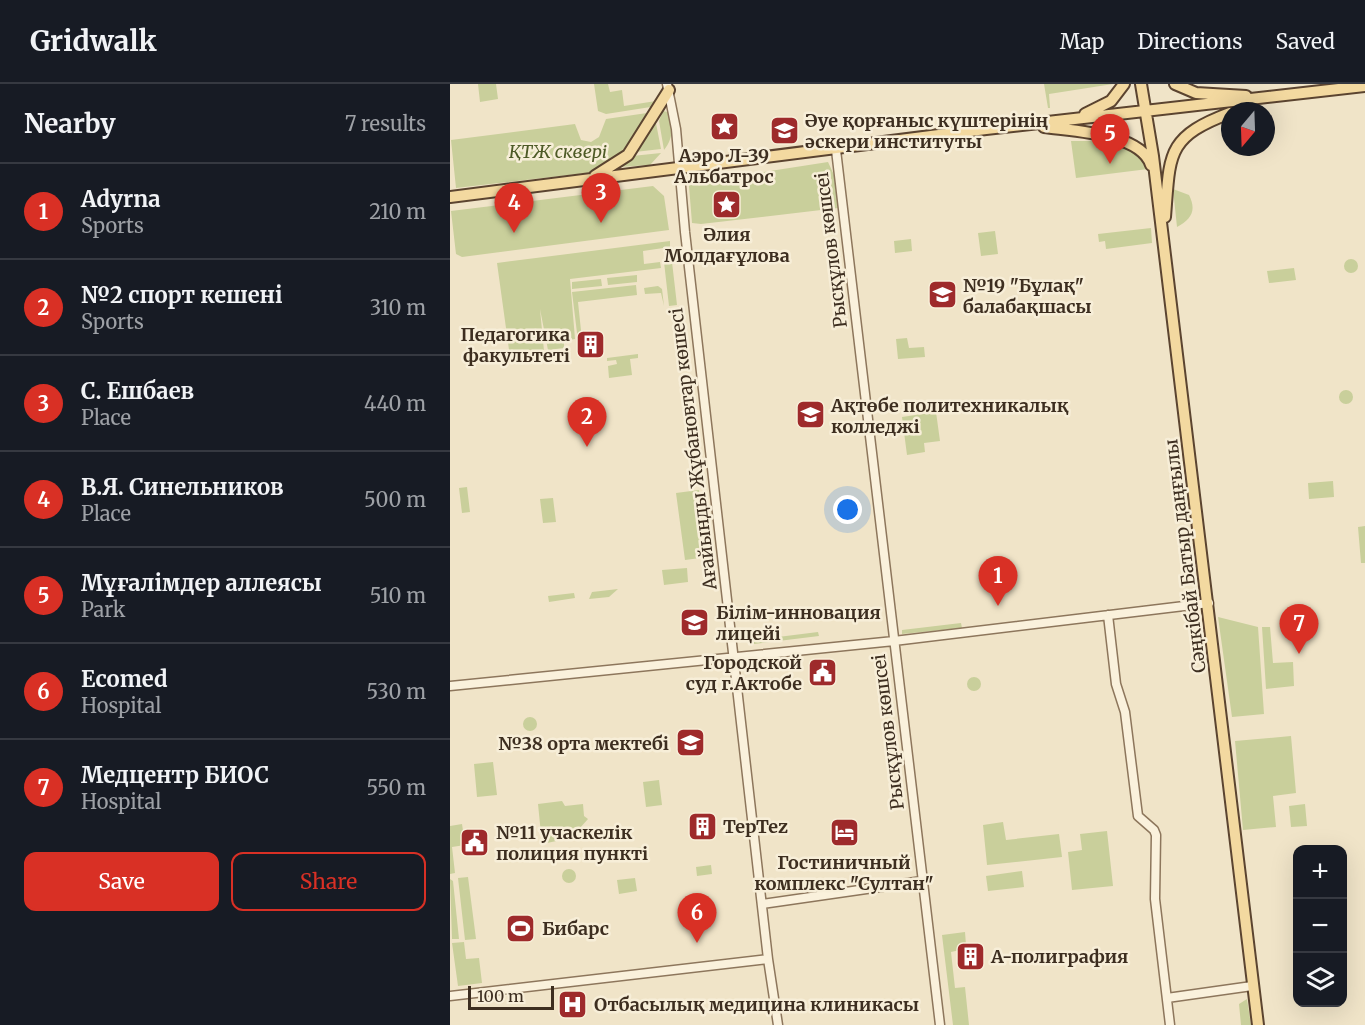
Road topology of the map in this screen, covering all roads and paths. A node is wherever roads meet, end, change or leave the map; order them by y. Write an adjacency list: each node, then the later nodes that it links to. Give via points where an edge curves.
1 (1124, 84): 10 (main road, via 1100,108)
2 (1141, 84): 8 (main road, Сәңкібай Батыр даңғылы)
3 (1175, 84): 6 (main road, via 1196,93)
4 (1365, 86): 6 (main road)
5 (668, 87): 13 (street, Ағайынды Жұбановтар көшесі); 14 (main road, via 628,155)
6 (1270, 98): 7 (main road); 8 (main road)
7 (1260, 102)
8 (1146, 112): 10 (main road); 15 (main road, Сәңкібай Батыр даңғылы)
9 (1221, 117): 17 (main road, via 1194,128 1175,149)
10 (1050, 122): 11 (main road)
11 (1029, 124): 12 (main road); 15 (main road, via 1135,146 1150,161)
12 (836, 150): 13 (main road); 20 (street, Рысқұлов көшсеі)
13 (679, 170): 14 (main road); 21 (street, Ағайынды Жұбановтар көшесі)
14 (589, 179): 16 (main road)
15 (1156, 184): 17 (main road, Сәңкібай Батыр даңғылы)
16 (450, 197)
17 (1163, 241): 18 (main road, Сәңкібай Батыр даңғылы)
18 (1209, 603): 19 (street); 26 (main road, Сәңкібай Батыр даңғылы)
19 (1108, 615): 20 (street); 28 (street, via 1138,816 1156,835 1155,899)
20 (894, 640): 21 (street); 23 (street, Рысқұлов көшсеі)
21 (734, 656): 22 (street); 24 (street, Ағайынды Жұбановтар көшесі)
22 (450, 686)
23 (922, 881): 24 (street); 30 (street, Рысқұлов көшсеі)
24 (762, 904): 25 (street, Ағайынды Жұбановтар көшесі)
25 (768, 959): 27 (street); 29 (street, Ағайынды Жұбановтар көшесі)
26 (1252, 986): 28 (street); 32 (main road, Сәңкібай Батыр даңғылы)
27 (450, 996)
28 (1167, 998): 31 (street)
29 (778, 1025)
30 (940, 1025)
31 (1170, 1025)
32 (1258, 1025)

